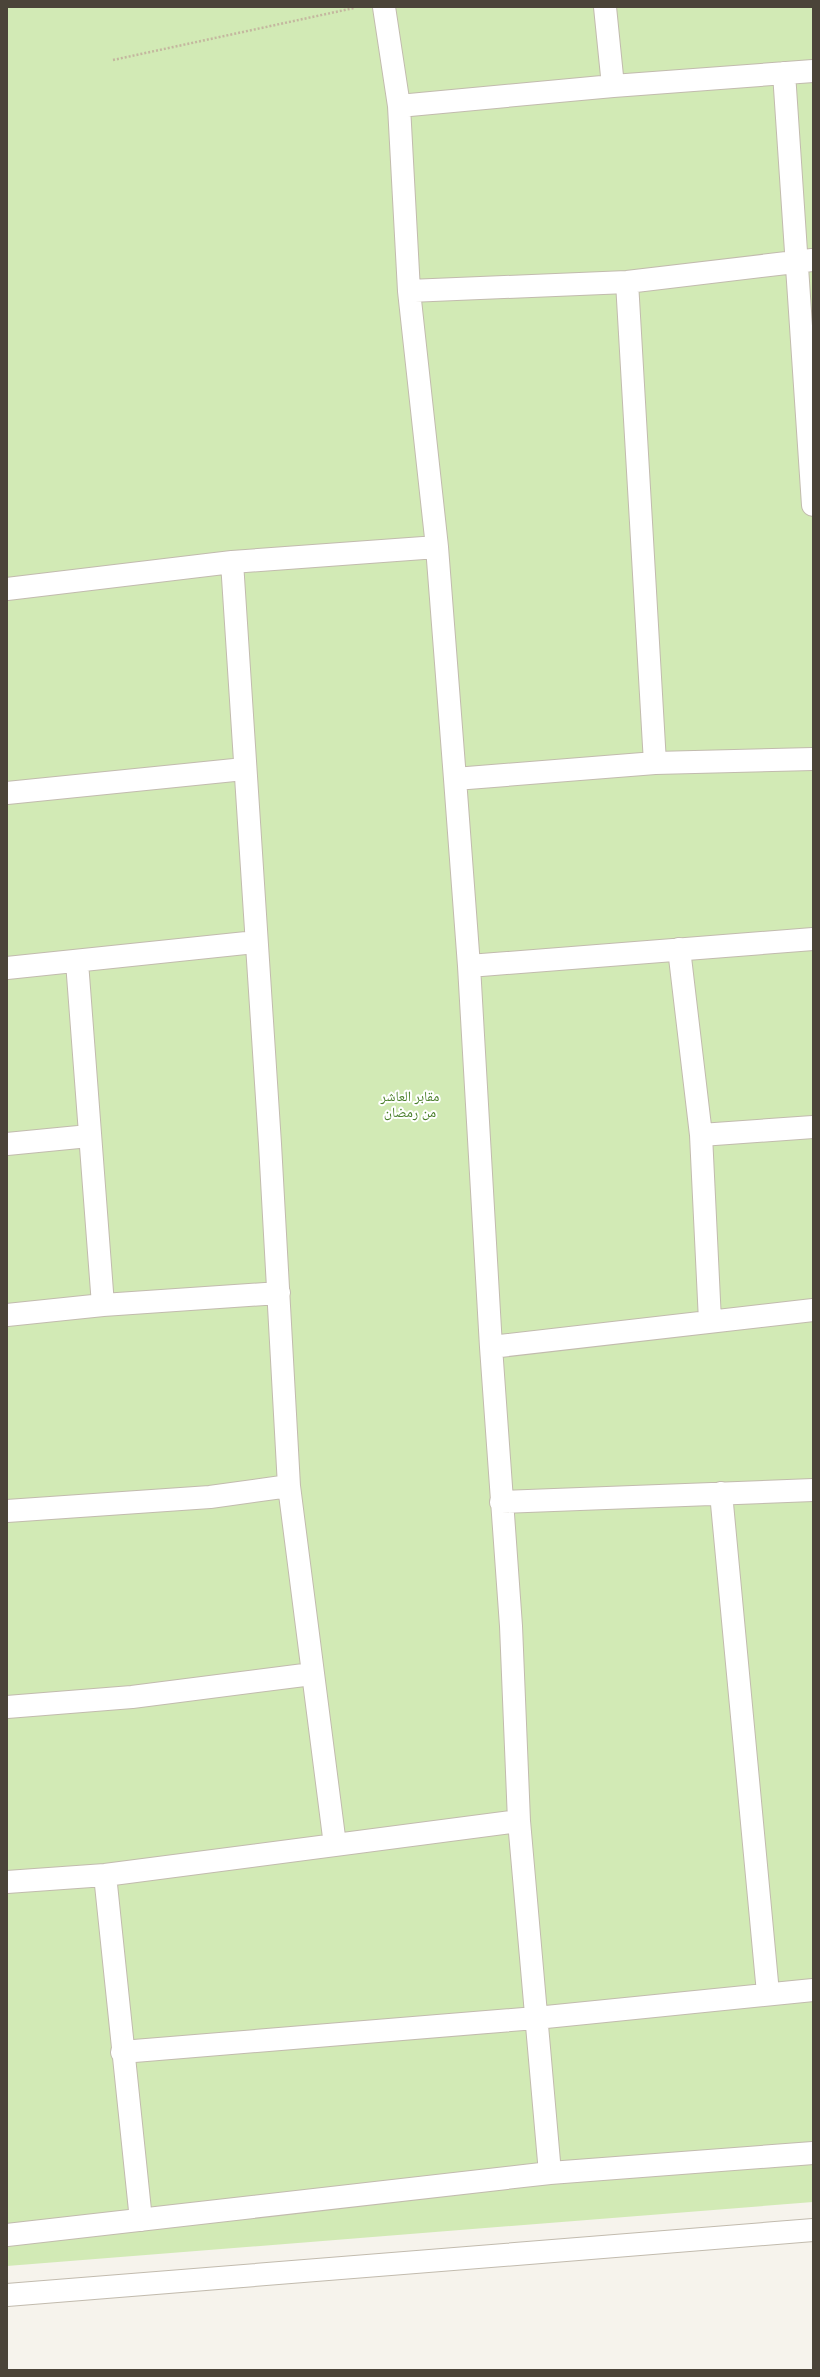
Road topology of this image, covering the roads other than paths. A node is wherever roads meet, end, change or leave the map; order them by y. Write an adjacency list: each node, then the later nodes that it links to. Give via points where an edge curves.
1 (384, 7): 6 (lane)
2 (605, 7): 5 (lane)
3 (813, 71): 4 (lane)
4 (784, 73): 5 (lane); 7 (lane)
5 (613, 86): 6 (lane)
6 (399, 106): 9 (lane)
7 (806, 260): 8 (lane); 10 (lane)
8 (627, 282): 9 (lane); 15 (lane)
9 (409, 291): 11 (lane)
10 (813, 505)
11 (437, 547): 12 (lane); 17 (lane)
12 (232, 562): 13 (lane); 16 (lane)
13 (7, 589)
14 (813, 759): 15 (lane)
15 (655, 763): 17 (lane)
16 (244, 769): 18 (lane); 20 (lane)
17 (455, 779): 23 (lane)
18 (7, 793)
19 (813, 939): 21 (lane)
20 (256, 942): 22 (lane); 29 (lane)
21 (680, 949): 23 (lane); 26 (lane)
22 (77, 962): 24 (lane); 27 (lane)
23 (469, 966): 34 (lane)
24 (7, 968)
25 (813, 1127): 26 (lane)
26 (701, 1135): 33 (lane)
27 (89, 1136): 28 (lane); 30 (lane)
28 (7, 1144)
29 (279, 1293): 30 (lane); 35 (lane)
30 (103, 1305): 32 (lane)
31 (813, 1310): 33 (lane)
32 (7, 1315)
33 (710, 1321): 34 (lane)
34 (491, 1347): 38 (lane)
35 (289, 1486): 39 (lane, via 210,1497); 40 (lane)
36 (813, 1490): 37 (lane)
37 (721, 1494): 38 (lane); 47 (lane)
38 (501, 1502): 42 (lane, via 511,1626)
39 (7, 1510)
40 (312, 1674): 41 (lane, via 132,1697); 43 (lane)
41 (7, 1707)
42 (519, 1821): 43 (lane); 48 (lane)
43 (335, 1845): 44 (lane)
44 (105, 1875): 45 (lane); 49 (lane)
45 (7, 1882)
46 (813, 1990): 47 (lane)
47 (768, 1994): 48 (lane)
48 (536, 2018): 49 (lane); 51 (lane)
49 (122, 2052): 52 (lane)
50 (813, 2153): 51 (lane)
51 (550, 2173): 52 (lane)
52 (141, 2220): 54 (lane)
53 (813, 2230): 55 (lane)
54 (7, 2235)
55 (7, 2295)

